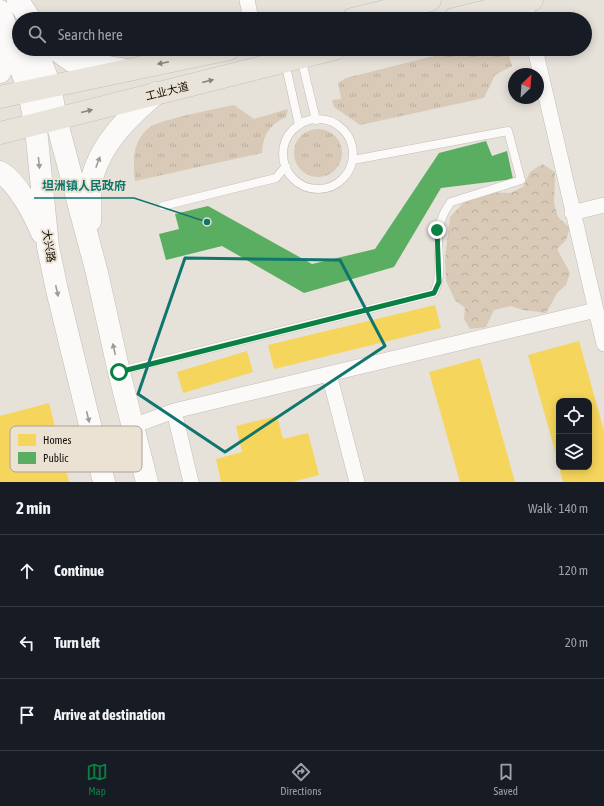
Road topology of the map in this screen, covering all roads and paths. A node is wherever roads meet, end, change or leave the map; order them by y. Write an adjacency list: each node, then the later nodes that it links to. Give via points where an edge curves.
1 (247, 0): 5 (street)
2 (430, 0): 4 (main road)
3 (527, 5): 7 (main road)
4 (378, 6): 6 (main road)
5 (250, 12)
6 (366, 12)
7 (490, 12)
8 (12, 22): 17 (main road)
9 (30, 56): 18 (main road, 大兴路)
10 (37, 56): 18 (main road, 大兴路)
11 (65, 56): 16 (main road, via 72,61)
12 (195, 56): 16 (main road, one-way to 16)
13 (305, 56): 15 (main road, 工业大道)
14 (537, 56): 30 (street)
15 (293, 59): 19 (main road, 工业大道, one-way to 15); 21 (lane); 23 (lane)
16 (127, 70): 18 (main road)
17 (0, 72)
18 (40, 88): 20 (main road); 22 (main road, 大兴路)
19 (156, 93): 22 (main road, 工业大道, one-way to 19); 31 (main road, one-way to 19, via 92,178 102,152 115,131)
20 (0, 97)
21 (316, 120): 23 (lane); 25 (lane, via 332,122 342,128 351,143)
22 (45, 121): 24 (main road, 工业大道); 31 (main road, 大兴路); 32 (main road, 大兴路, one-way to 32)
23 (299, 125): 26 (lane, via 290,133 285,143 283,155)
24 (0, 133)
25 (353, 160): 26 (lane, via 343,180 322,189 300,184 291,176); 35 (lane, via 508,131 521,180 451,202 444,211 437,230 439,282 434,293)
26 (286, 166): 29 (lane, via 276,178)
27 (0, 172): 32 (main road, via 17,189 35,217)
28 (604, 205): 30 (street)
29 (163, 206)
30 (572, 213): 33 (street)
31 (89, 242): 35 (main road, 大兴路, one-way to 31)
32 (48, 247): 38 (main road, 大兴路, one-way to 38, via 56,290)
33 (596, 310): 34 (street); 36 (street)
34 (604, 344)
35 (119, 372): 39 (main road, 大兴路)
36 (329, 374): 37 (street); 45 (street)
37 (174, 411): 39 (street); 44 (street)
38 (90, 426)
39 (133, 426)
40 (142, 462): 43 (main road, 大兴路)
41 (102, 472): 42 (main road, 大兴路, one-way to 42)
42 (104, 482)
43 (147, 482)
44 (191, 482)
45 (356, 482)

